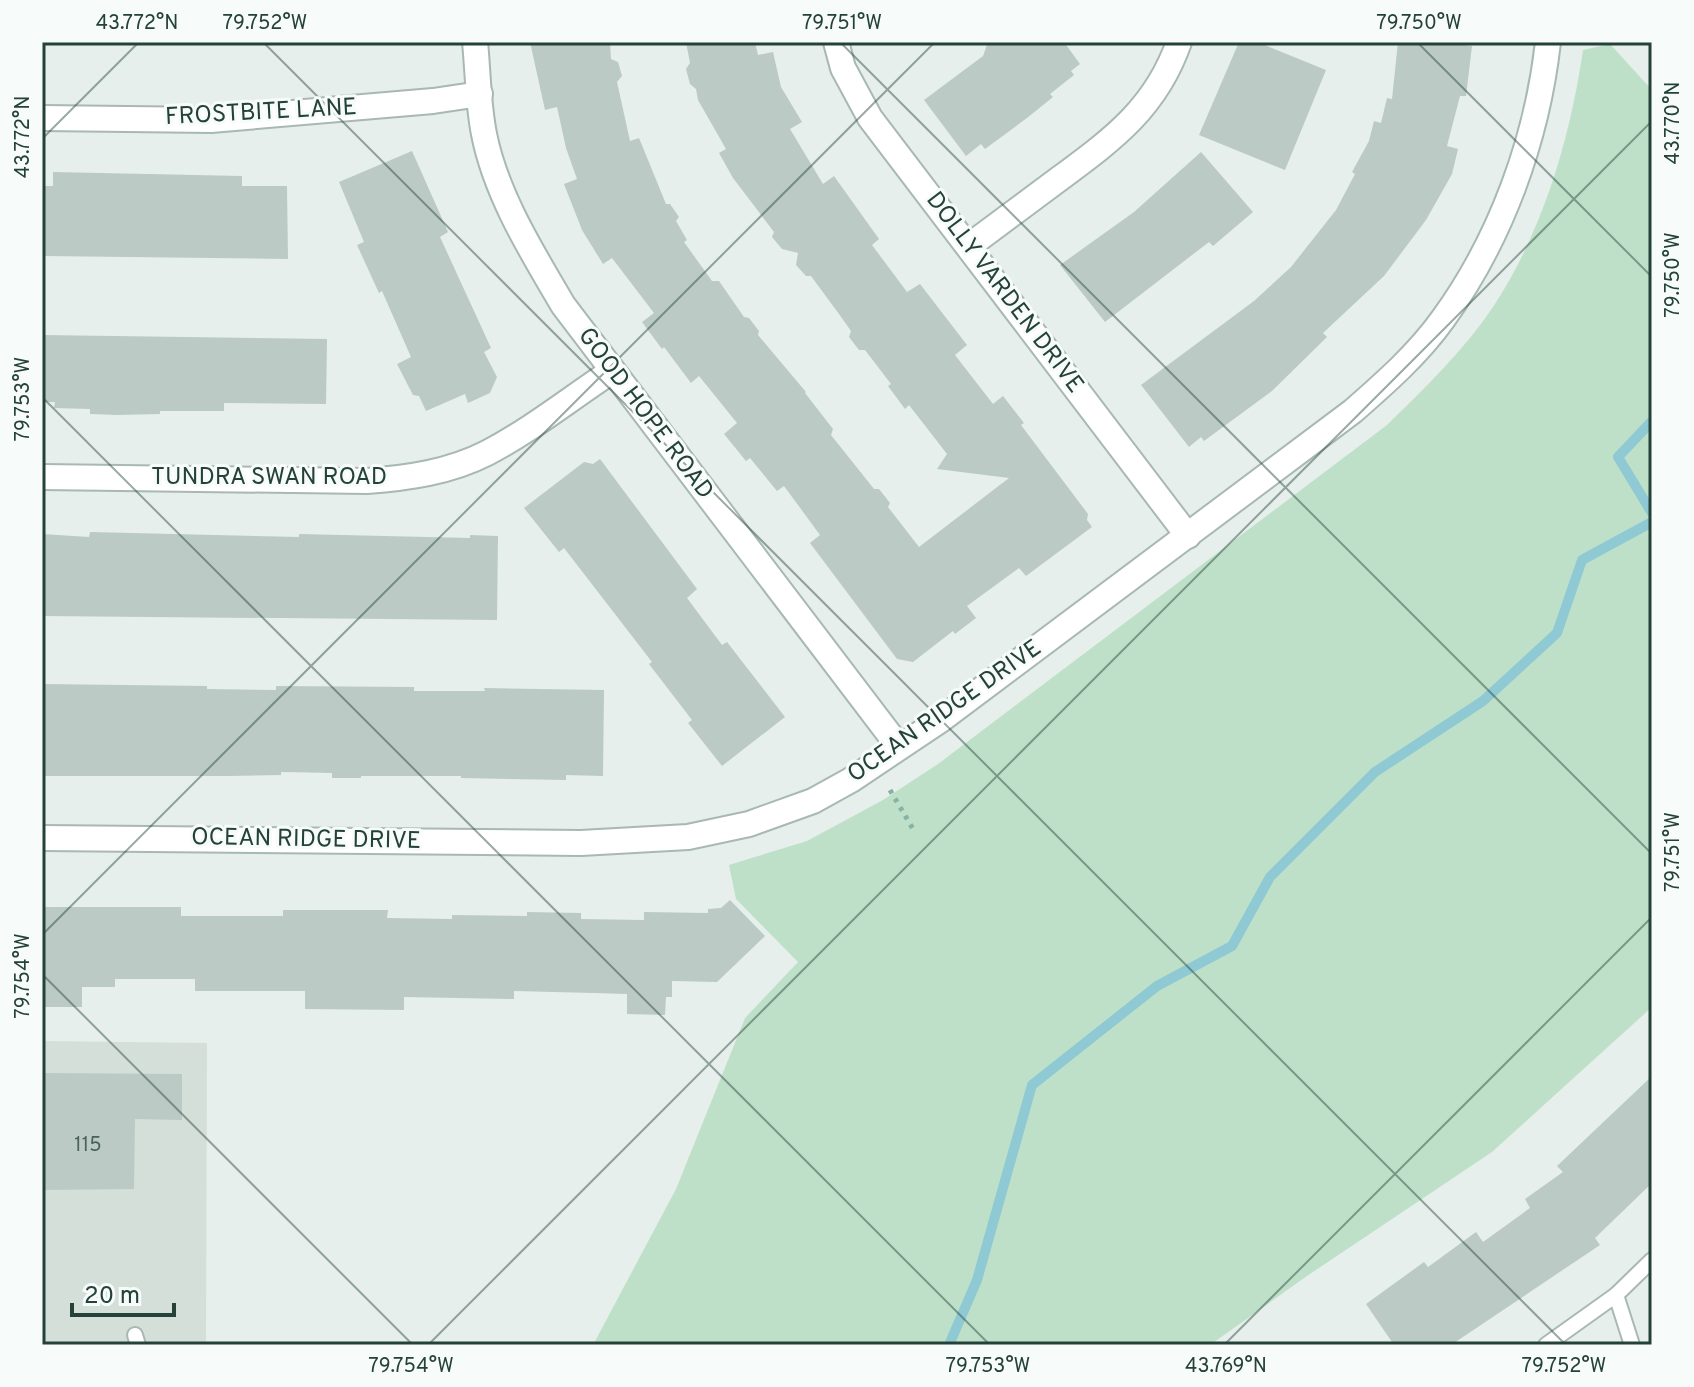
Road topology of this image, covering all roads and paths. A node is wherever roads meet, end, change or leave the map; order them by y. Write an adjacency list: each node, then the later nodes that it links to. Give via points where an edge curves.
1 (475, 42): 5 (street, GOOD HOPE ROAD)
2 (836, 42): 7 (street, DOLLY VARDEN DRIVE, via 843,68 870,118)
3 (1179, 42): 7 (street, via 1158,89 1139,114)
4 (1548, 42): 10 (street, OCEAN RIDGE DRIVE, via 1535,117 1518,172 1486,246 1441,321 1353,411)
5 (480, 94): 6 (street, FROSTBITE LANE, via 211,120); 8 (street, GOOD HOPE ROAD, via 484,134 513,214 563,305)
6 (42, 118)
7 (969, 246): 10 (street, DOLLY VARDEN DRIVE)
8 (612, 371): 9 (street, TUNDRA SWAN ROAD, via 486,453 411,477); 11 (street, GOOD HOPE ROAD)
9 (42, 477)
10 (1188, 536): 11 (street, OCEAN RIDGE DRIVE)
11 (899, 747): 14 (street, OCEAN RIDGE DRIVE, via 813,801 749,824 688,837 581,843)
12 (890, 790): 13 (path)
13 (913, 829)
14 (42, 838)
15 (1652, 1260): 16 (lane)
16 (1616, 1295): 17 (lane); 18 (lane)
17 (1546, 1345)
18 (1632, 1345)

